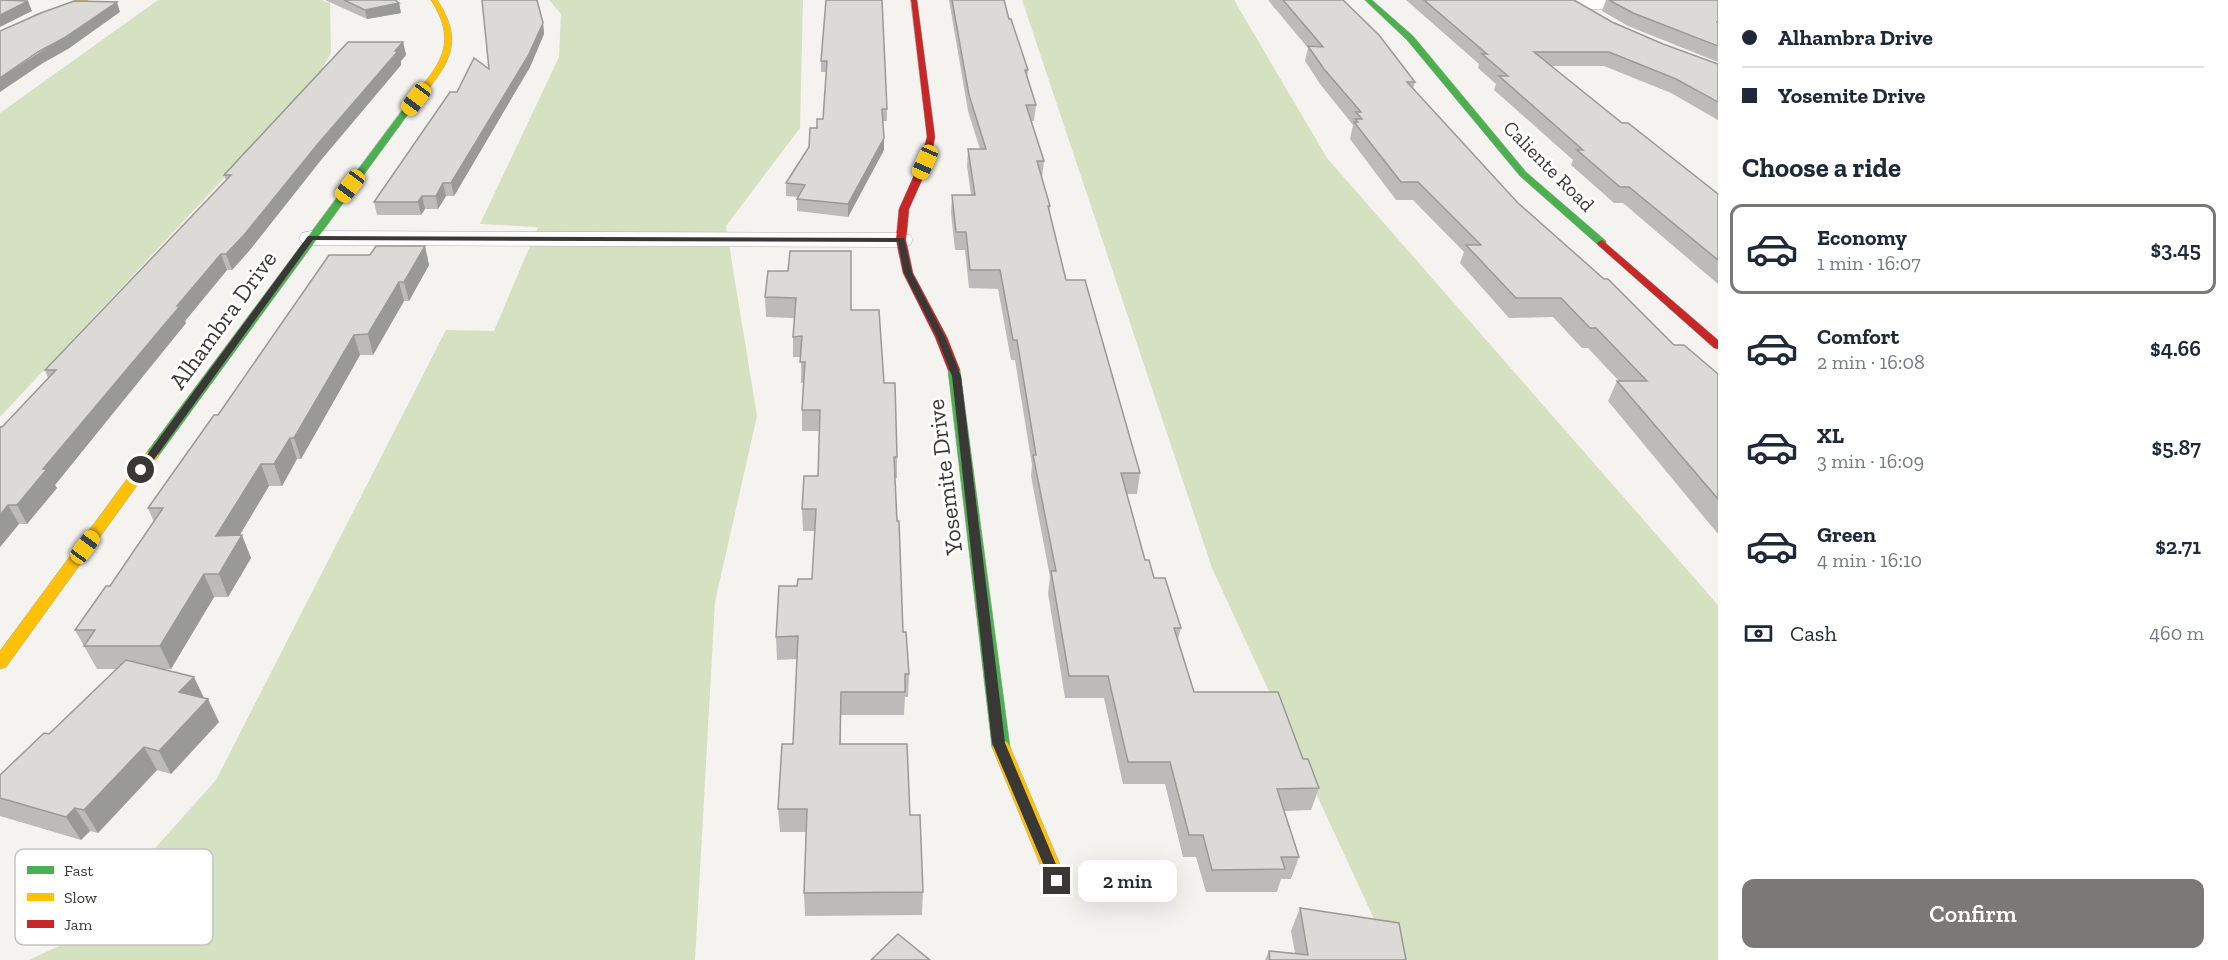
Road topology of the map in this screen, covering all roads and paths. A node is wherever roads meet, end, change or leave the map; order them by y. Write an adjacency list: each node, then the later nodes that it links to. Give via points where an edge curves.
1 (85, 0): 8 (street)
2 (434, 0): 9 (street, Alhambra Drive, via 448,17 452,39 442,64)
3 (914, 0): 10 (street, Yosemite Drive, via 931,136 925,162 904,209)
4 (1368, 0): 11 (street, Caliente Road, via 1410,38 1523,174)
5 (1570, 2): 6 (street); 7 (street)
6 (1660, 4)
7 (1596, 19)
8 (4, 32)
9 (311, 238): 10 (street); 12 (street, Alhambra Drive)
10 (901, 240): 13 (street, Yosemite Drive, via 908,273 956,376 999,743)
11 (1718, 346)
12 (0, 663)
13 (1057, 881)

